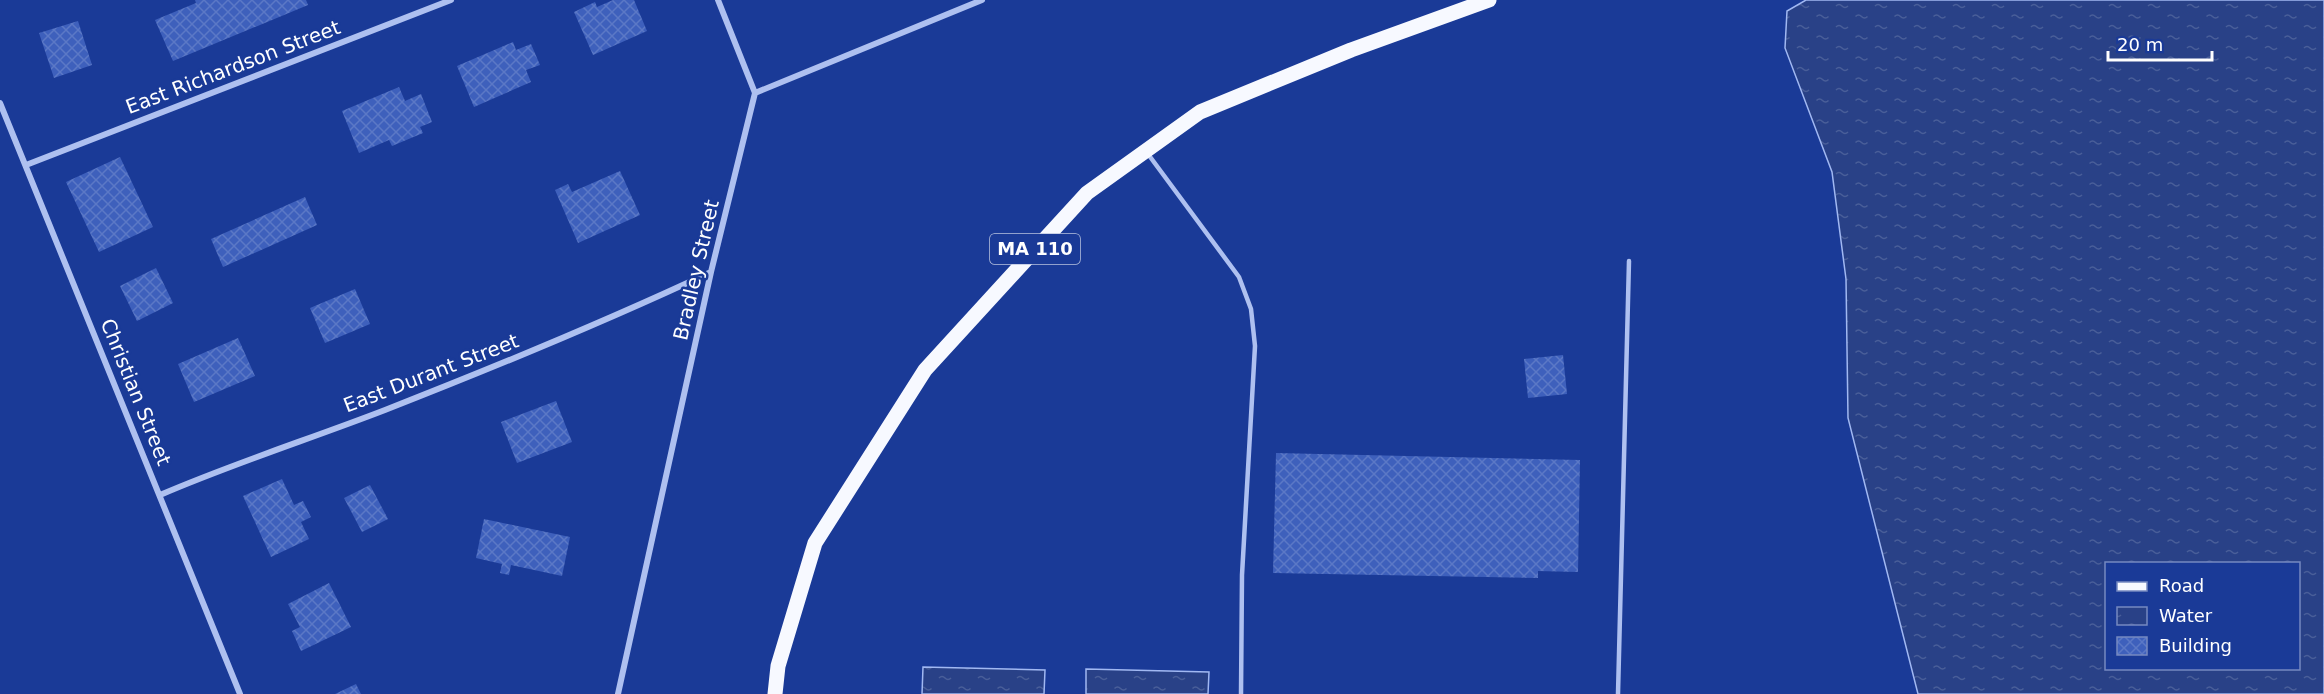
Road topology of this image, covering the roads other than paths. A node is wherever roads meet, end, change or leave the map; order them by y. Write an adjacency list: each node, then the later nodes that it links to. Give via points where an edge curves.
1 (451, 0): 8 (street, East Richardson Street)
2 (718, 0): 5 (street)
3 (982, 0): 5 (street)
4 (1489, 0): 7 (main road, MA 110, via 1351,50 1200,112)
5 (755, 93): 10 (street, Bradley Street)
6 (0, 103): 8 (street, Christian Street)
7 (1145, 150): 14 (main road, MA 110, via 1087,193 925,370 815,543 778,666); 15 (lane, via 1239,277 1251,309 1255,346 1242,575)
8 (26, 165): 11 (street, Christian Street)
9 (1629, 261): 16 (lane)
10 (711, 272): 11 (street, East Durant Street, via 579,332); 13 (street, Bradley Street)
11 (160, 495): 12 (street, Christian Street)
12 (240, 694)
13 (618, 694)
14 (775, 694)
15 (1240, 694)
16 (1618, 694)

